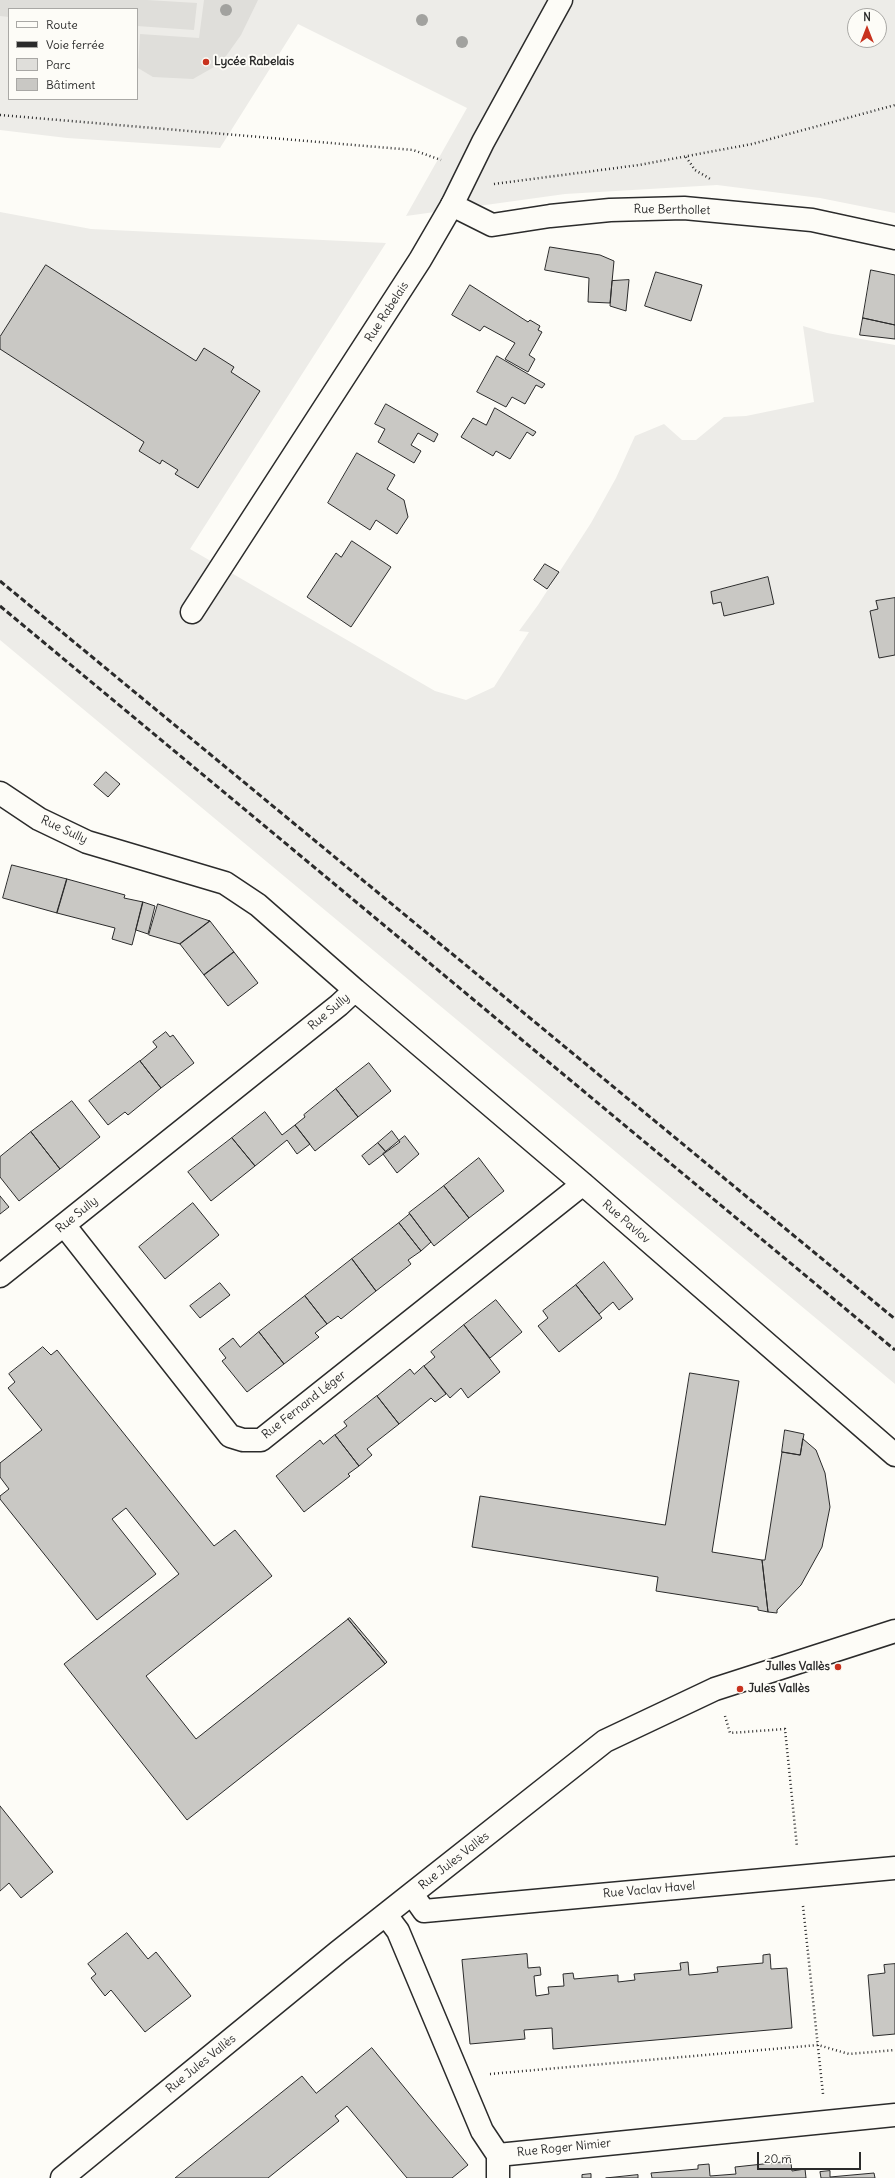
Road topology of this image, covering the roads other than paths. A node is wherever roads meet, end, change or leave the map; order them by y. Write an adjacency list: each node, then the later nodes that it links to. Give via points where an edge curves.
1 (561, 0): 2 (street, Rue Rabelais)
2 (452, 205): 3 (street, Rue Berthollet, via 492,225 610,210 684,208 812,220); 4 (street, Rue Rabelais, via 420,260)
3 (895, 238)
4 (192, 612)
5 (0, 793): 6 (street, Rue Sully, via 39,819 87,842 225,883 258,905)
6 (355, 990): 7 (street, Rue Pavlov); 8 (street, Rue Sully)
7 (583, 1184): 8 (street, Rue Fernand Léger, via 261,1440 243,1440 230,1436); 10 (street, Rue Pavlov)
8 (64, 1225): 9 (street, Rue Sully)
9 (0, 1276)
10 (895, 1455)
11 (895, 1631): 13 (street, Rue Jules Vallès, via 716,1689 605,1741)
12 (895, 1868): 13 (street, Rue Vaclav Havel, via 424,1911)
13 (412, 1894): 14 (street, Rue Jules Vallès)
14 (386, 1915): 16 (street, via 398,1931 482,2131); 17 (street, Rue Jules Vallès)
15 (895, 2115): 16 (street, Rue Roger Nimier)
16 (498, 2155): 18 (street)
17 (62, 2178)
18 (498, 2178)

